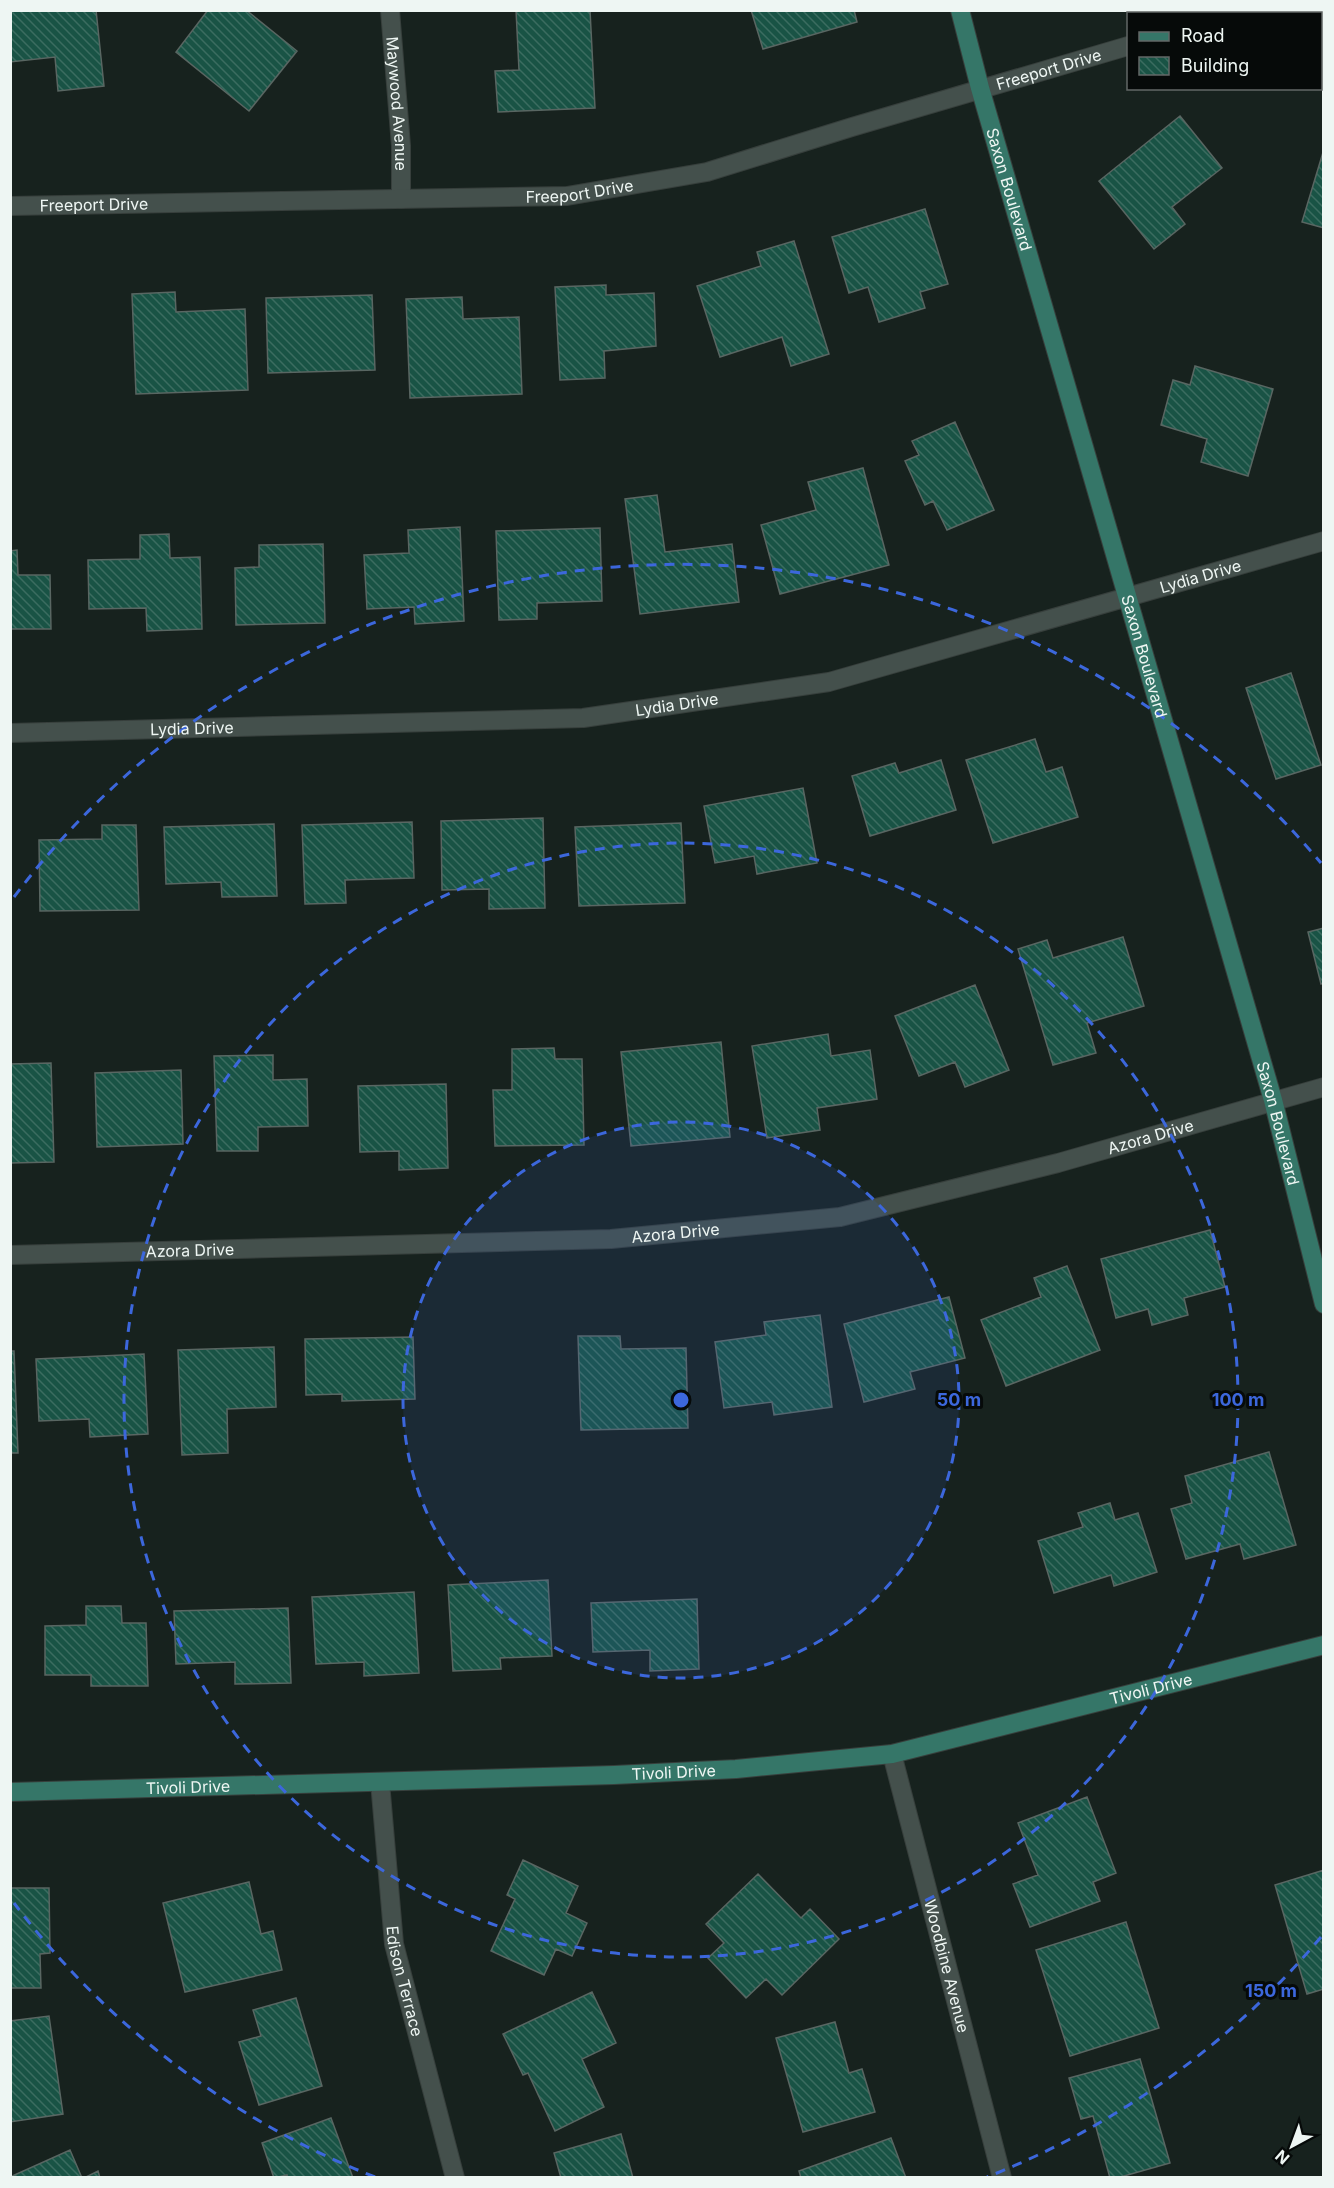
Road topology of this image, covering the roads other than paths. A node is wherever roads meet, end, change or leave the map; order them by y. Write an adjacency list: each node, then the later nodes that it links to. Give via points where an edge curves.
1 (390, 10): 5 (street, Maywood Avenue, via 401,146)
2 (960, 10): 4 (main road, Saxon Boulevard)
3 (1127, 46): 4 (street, Freeport Drive)
4 (980, 88): 5 (street, Freeport Drive, via 707,172 567,196); 8 (main road, Saxon Boulevard)
5 (401, 199): 6 (street, Freeport Drive)
6 (10, 206)
7 (1323, 541): 8 (street, Lydia Drive)
8 (1127, 597): 9 (street, Lydia Drive, via 829,682 583,718); 11 (main road, Saxon Boulevard)
9 (10, 733)
10 (1323, 1086): 11 (street, Azora Drive)
11 (1273, 1100): 12 (street, Azora Drive, via 1058,1163 840,1217 611,1239); 13 (main road, Saxon Boulevard)
12 (10, 1255)
13 (1323, 1304)
14 (1323, 1644): 15 (main road, Tivoli Drive)
15 (891, 1754): 16 (main road, Tivoli Drive, via 724,1769); 19 (street, Woodbine Avenue)
16 (380, 1782): 17 (main road, Tivoli Drive); 18 (street, Edison Terrace, via 394,1944)
17 (10, 1792)
18 (455, 2178)
19 (1002, 2178)

